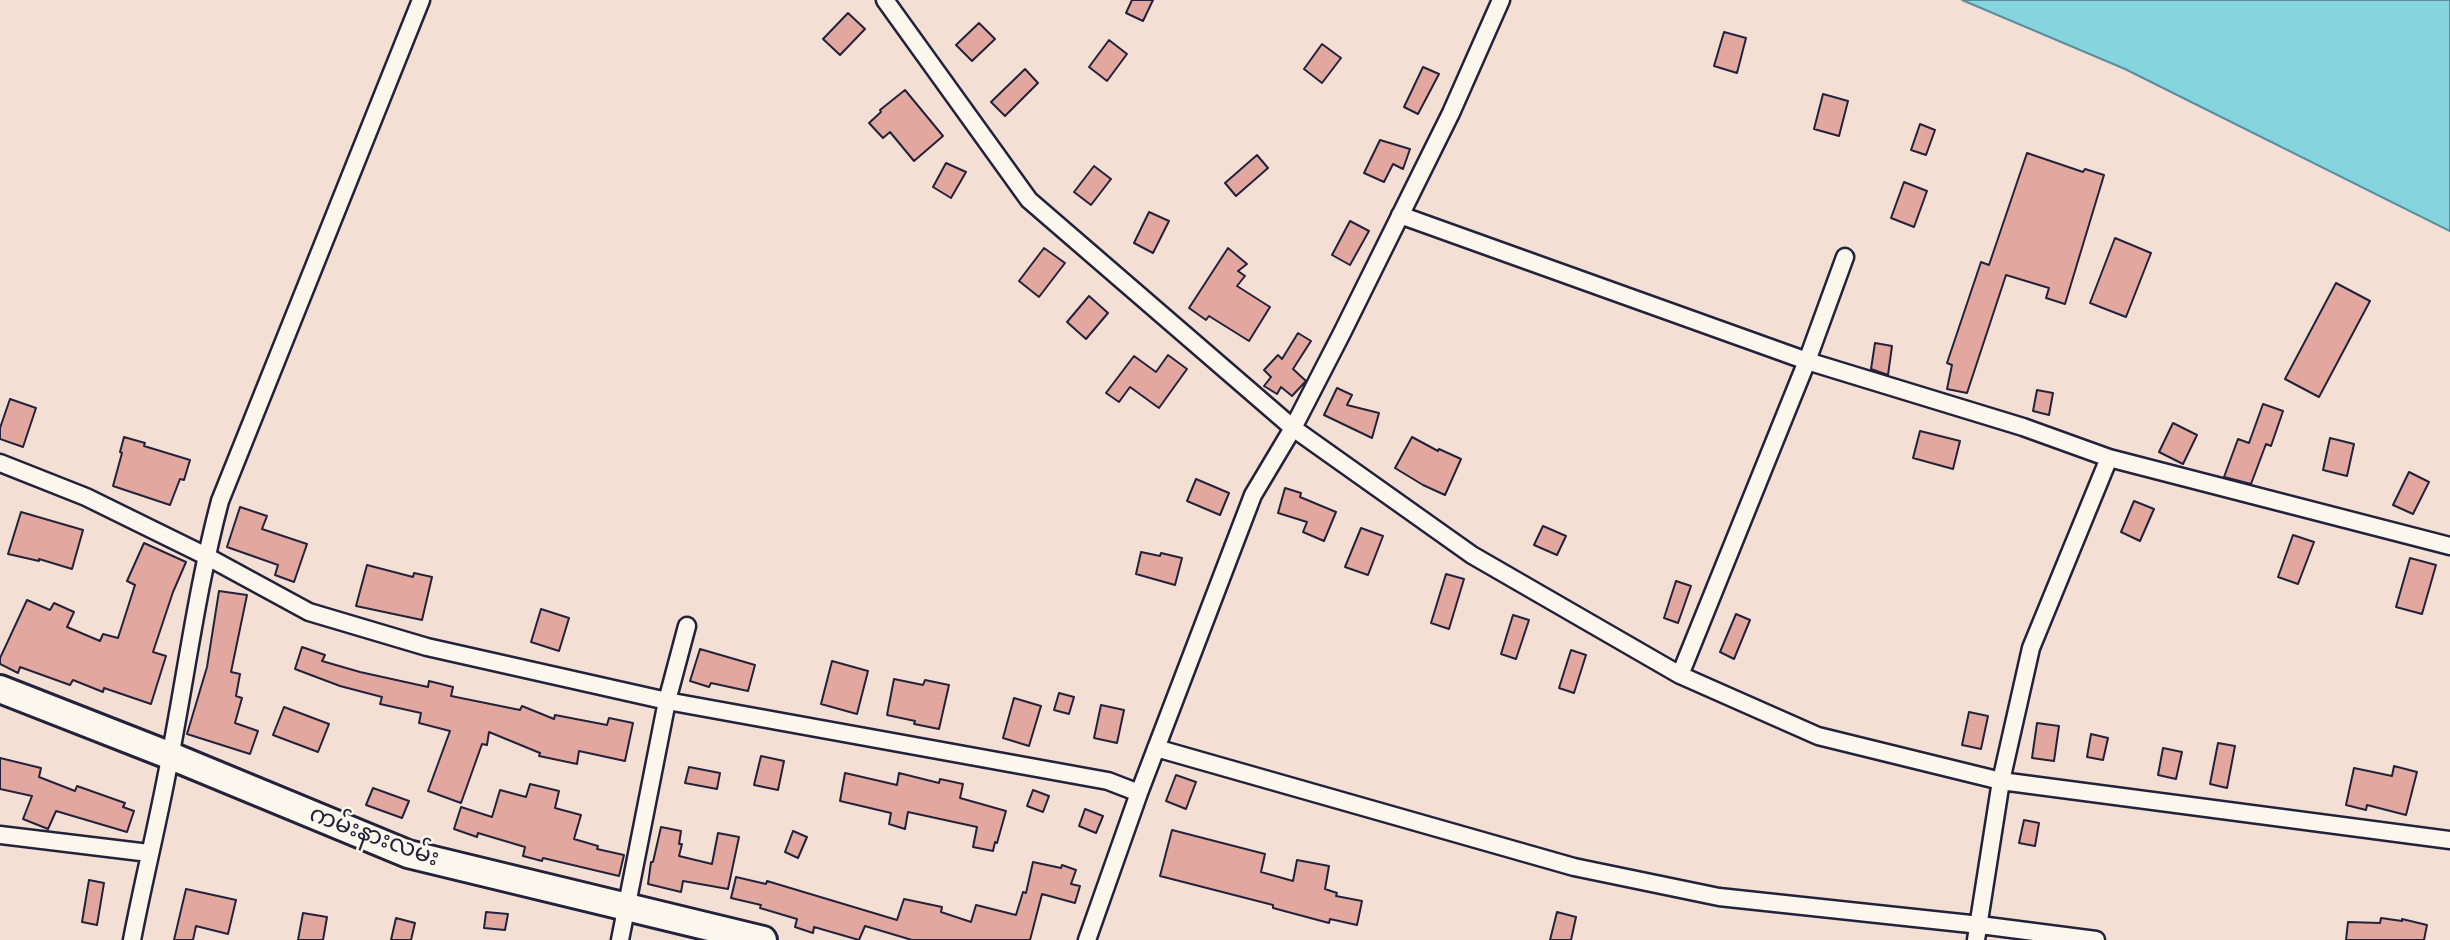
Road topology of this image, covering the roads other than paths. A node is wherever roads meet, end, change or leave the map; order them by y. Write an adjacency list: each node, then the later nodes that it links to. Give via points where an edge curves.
1 (421, 0): 11 (street, via 220,501)
2 (885, 0): 7 (street, via 1029,200)
3 (1502, 0): 4 (street)
4 (1401, 215): 6 (street); 7 (street)
5 (1845, 257): 6 (street)
6 (1807, 361): 8 (street); 13 (street)
7 (1293, 428): 13 (street, via 1472,555); 16 (street, via 1253,495)
8 (2109, 458): 10 (street); 18 (street, via 2031,648)
9 (0, 463): 11 (street, via 86,497)
10 (2450, 546)
11 (206, 555): 15 (street, via 309,612 427,647); 17 (street)
12 (687, 626): 15 (street)
13 (1681, 675): 18 (street, via 1818,736)
14 (0, 689): 17 (main road, ကမ်းနားလမ်း)
15 (667, 701): 19 (street, via 1108,780); 23 (street)
16 (1156, 748): 19 (street); 24 (street, via 1574,867 1719,897)
17 (171, 756): 22 (street); 23 (main road, ကမ်းနားလမ်း, via 408,854)
18 (2001, 781): 21 (street); 24 (street)
19 (1139, 793): 28 (street)
20 (0, 835): 22 (street)
21 (2450, 840)
22 (149, 853): 25 (street)
23 (625, 908): 26 (street); 27 (main road, ကမ်းနားလမ်း)
24 (1978, 932): 29 (street)
25 (132, 940)
26 (620, 940)
27 (763, 940)
28 (1087, 940)
29 (2096, 940)

